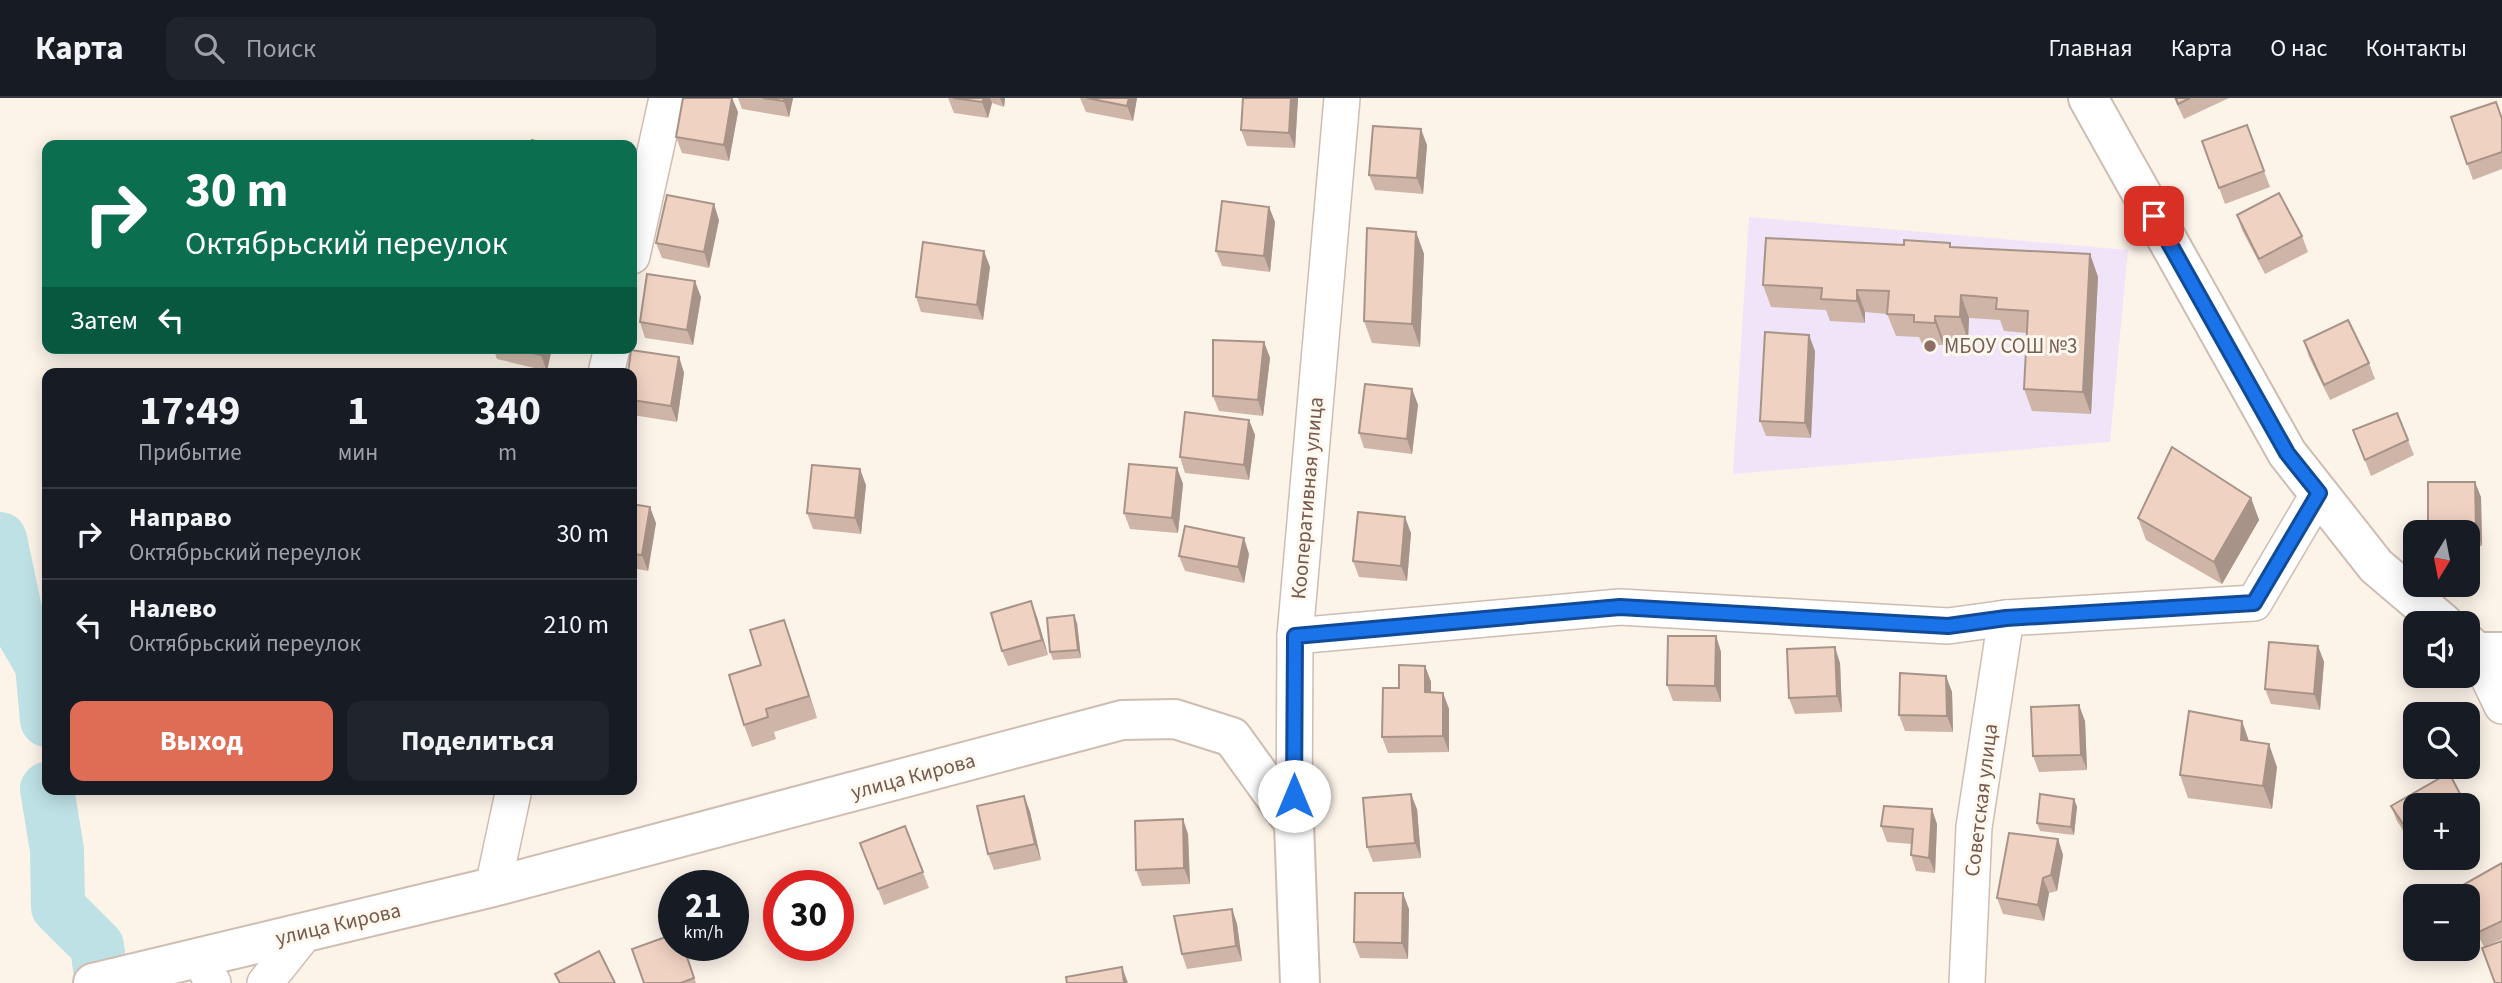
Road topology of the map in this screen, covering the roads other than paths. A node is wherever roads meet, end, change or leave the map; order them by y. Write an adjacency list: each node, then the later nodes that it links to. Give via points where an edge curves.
1 (667, 98): 4 (street)
2 (1342, 98): 8 (street, Кооперативная улица)
3 (2088, 98): 5 (street, via 2287,453)
4 (637, 233)
5 (2319, 493): 6 (street, via 2376,566); 7 (street, via 2254,603)
6 (2428, 611)
7 (2006, 618): 8 (street, via 1948,626 1620,607); 19 (street, Советская улица, via 1974,827)
8 (1295, 636): 12 (street, Кооперативная улица)
9 (2482, 649): 10 (street)
10 (2502, 706)
11 (513, 795): 13 (street)
12 (1294, 823): 13 (street, улица Кирова, via 1232,737 1175,719 1122,720); 18 (street, Кооперативная улица)
13 (493, 887): 14 (street, улица Кирова)
14 (305, 933): 15 (street, улица Кирова); 17 (street)
15 (198, 967): 16 (street, улица Кирова)
16 (93, 983)
17 (265, 983)
18 (1300, 983)
19 (1967, 983)

